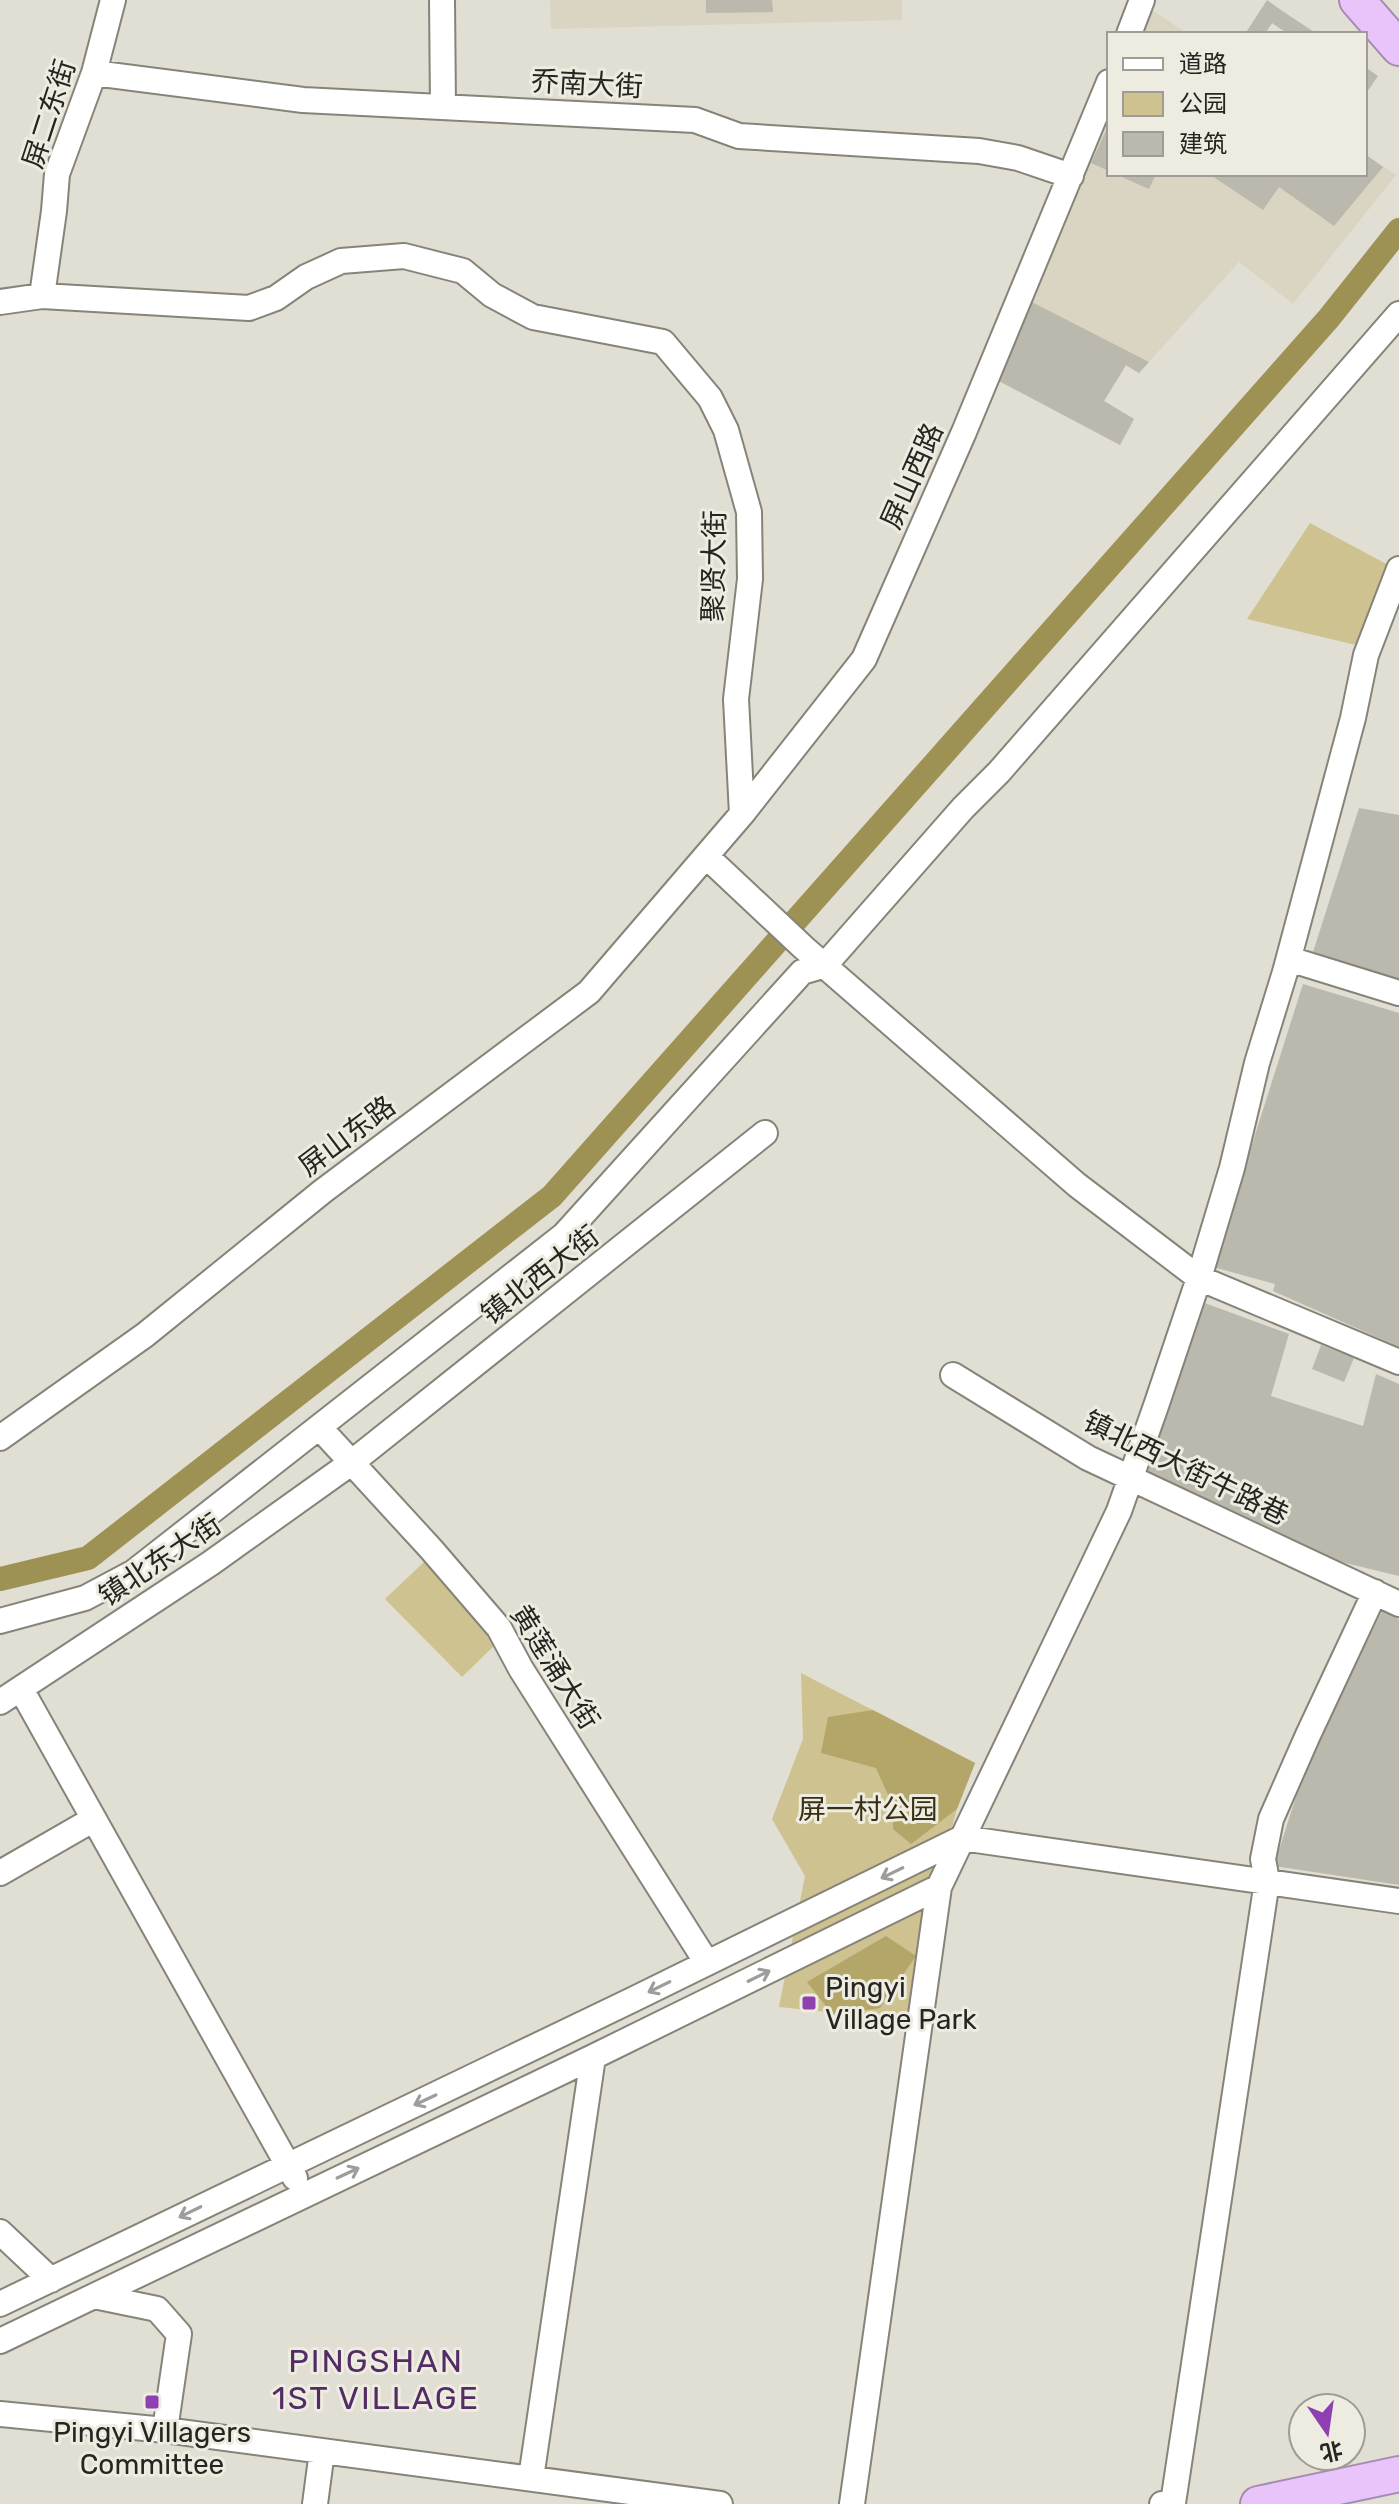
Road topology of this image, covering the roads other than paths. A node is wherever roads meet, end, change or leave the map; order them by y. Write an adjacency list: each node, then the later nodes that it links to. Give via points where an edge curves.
1 (113, 0): 7 (street, 屏二东街)
2 (442, 0): 9 (street)
3 (1142, 0): 5 (street)
4 (1357, 0): 6 (highway)
5 (1130, 32)
6 (1399, 48)
7 (94, 73): 9 (street, 乔南大街, via 303,100); 11 (street, 屏二东街, via 57,174)
8 (1107, 87): 10 (street, 屏山西路)
9 (443, 106): 10 (street, 乔南大街, via 695,120 739,136 979,151)
10 (1071, 176): 15 (street, 屏山西路, via 864,659)
11 (42, 296): 12 (street); 15 (street, 聚贤大街, via 249,308 341,261 404,256 463,271 492,295 533,317 663,342 710,398 726,430 749,512 750,579 736,699)
12 (0, 302)
13 (1399, 314): 18 (street)
14 (1399, 569): 17 (street, via 1366,655)
15 (742, 814): 16 (street, 屏山西路)
16 (706, 856): 18 (street); 25 (street, 屏山东路, via 589,992 323,1191 145,1335)
17 (1289, 959): 19 (street); 21 (street)
18 (825, 965): 21 (street, via 1077,1185); 24 (street, via 802,972 564,1235)
19 (1399, 993)
20 (765, 1133): 26 (street, 镇北西大街)
21 (1199, 1278): 22 (street); 27 (street)
22 (1399, 1362)
23 (953, 1375): 27 (street, 镇北西大街牛路巷, via 1088,1458)
24 (319, 1427): 26 (street, 黄莲涌大街); 30 (street, via 134,1572 85,1598)
25 (0, 1438)
26 (351, 1463): 31 (street, 镇北东大街); 38 (street, 黄莲涌大街, via 499,1628)
27 (1131, 1478): 28 (street, 镇北西大街牛路巷); 33 (street)
28 (1375, 1592): 29 (street, 镇北西大街牛路巷); 35 (street, via 1271,1819 1263,1859)
29 (1399, 1604)
30 (0, 1621)
31 (10, 1695): 32 (street)
32 (94, 1819): 34 (street); 40 (street)
33 (962, 1838): 35 (street); 36 (street); 38 (street, one-way to 38)
34 (0, 1873)
35 (1267, 1881): 37 (street); 55 (street, via 1173,2503)
36 (939, 1887): 39 (street, one-way to 36); 54 (street)
37 (1399, 1901)
38 (707, 1963): 40 (street, one-way to 40)
39 (593, 2057): 41 (street, one-way to 39); 51 (street)
40 (287, 2165): 41 (street); 43 (street, one-way to 43)
41 (303, 2194): 44 (street)
42 (0, 2232): 43 (street)
43 (51, 2280): 45 (street)
44 (94, 2296): 46 (street); 48 (street, via 157,2309 179,2334)
45 (0, 2304)
46 (0, 2341)
47 (0, 2414): 48 (street)
48 (165, 2430): 49 (street)
49 (322, 2451): 51 (street); 52 (street)
50 (1399, 2474): 56 (highway)
51 (531, 2478): 53 (street)
52 (315, 2504)
53 (720, 2504)
54 (852, 2504)
55 (1162, 2504)
56 (1258, 2504)

